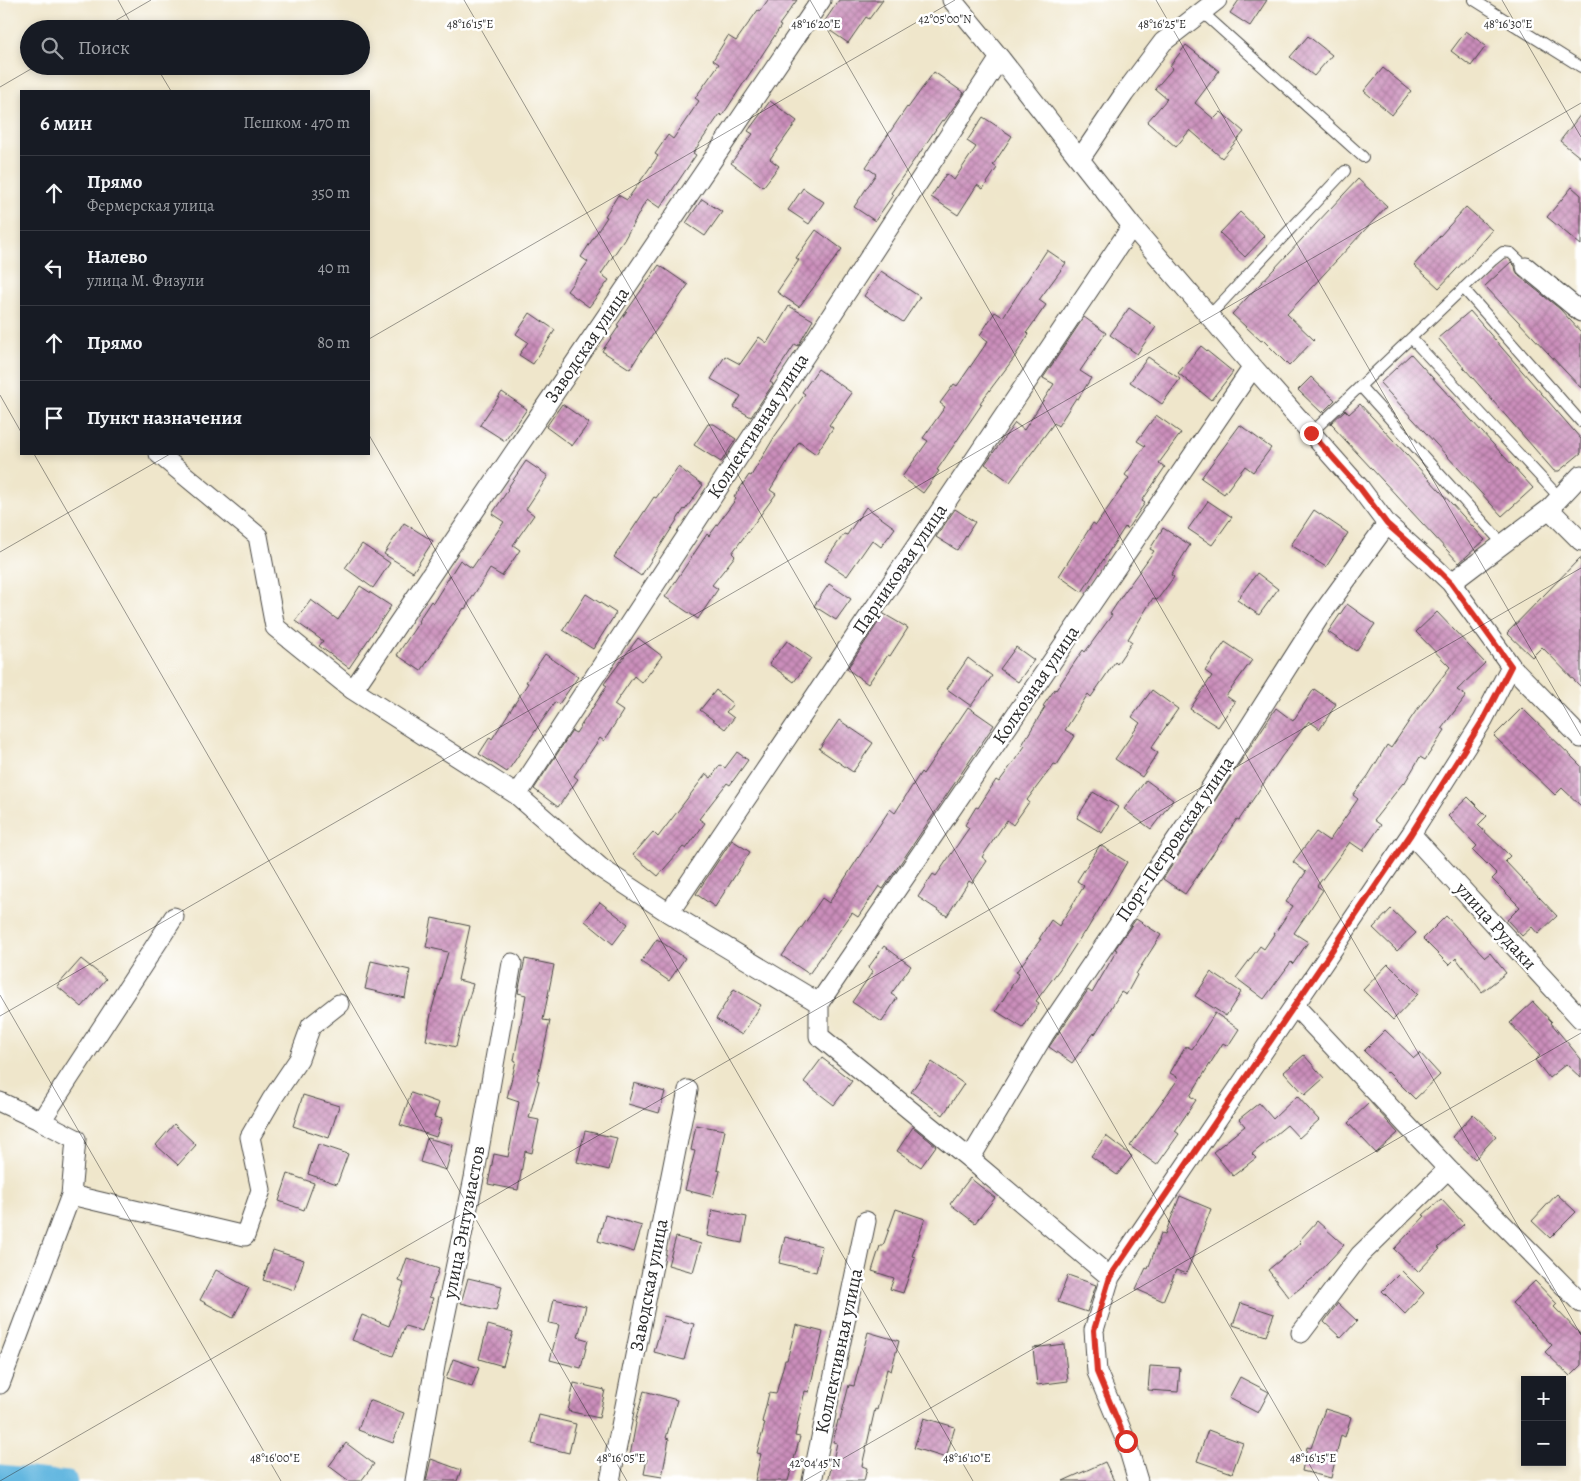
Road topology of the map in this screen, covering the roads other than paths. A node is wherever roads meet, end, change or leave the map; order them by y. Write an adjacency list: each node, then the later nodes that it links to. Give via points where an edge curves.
1 (820, 0): 29 (street, Заводская улица)
2 (952, 0): 6 (street)
3 (1218, 0): 5 (street)
4 (1474, 0): 7 (lane)
5 (1202, 12): 8 (lane); 9 (street, via 1163,42)
6 (1000, 58): 9 (street); 31 (street, Коллективная улица)
7 (1581, 67)
8 (1363, 157)
9 (1080, 159): 11 (street)
10 (1345, 171): 15 (lane)
11 (1132, 226): 15 (street); 33 (street, Парниковая улица)
12 (1526, 267): 13 (lane, via 1511,252 1503,252); 14 (street)
13 (1463, 288): 16 (lane); 19 (lane)
14 (1581, 312)
15 (1209, 316): 17 (street)
16 (1411, 338): 18 (lane); 23 (lane)
17 (1253, 367): 20 (street); 36 (street, Колхозная улица)
18 (1360, 386): 20 (lane); 26 (lane)
19 (1581, 422)
20 (1311, 433): 24 (street)
21 (160, 455): 29 (street, via 258,536 275,627)
22 (1581, 475): 23 (street)
23 (1554, 503): 25 (street); 26 (street)
24 (1387, 524): 27 (street); 43 (street, Порт-Петровская улица, via 1318,619 1201,803 1045,1033)
25 (1581, 541)
26 (1503, 544): 27 (street)
27 (1451, 583): 28 (street)
28 (1511, 666): 30 (street); 32 (street, via 1483,720)
29 (353, 690): 31 (street)
30 (1581, 738)
31 (517, 795): 33 (street, via 602,868)
32 (1411, 834): 38 (street); 39 (street, улица Рудаки)
33 (669, 913): 36 (street)
34 (174, 917): 42 (street)
35 (512, 963): 51 (street, улица Энтузиастов)
36 (819, 1003): 43 (street, via 819,1036)
37 (338, 1004): 45 (street, via 311,1026 298,1059 250,1137 262,1190 245,1236)
38 (1295, 1006): 44 (street); 47 (street)
39 (1581, 1019)
40 (688, 1090): 52 (street, Заводская улица)
41 (0, 1102): 42 (street)
42 (42, 1121): 45 (street, via 76,1139)
43 (970, 1158): 47 (street)
44 (1448, 1169): 48 (street); 49 (street, via 1360,1255)
45 (71, 1195): 50 (street)
46 (866, 1221): 53 (street, Коллективная улица)
47 (1110, 1277): 54 (street, via 1094,1330 1097,1372 1126,1441)
48 (1581, 1303)
49 (1301, 1333)
50 (0, 1384)
51 (415, 1481)
52 (610, 1481)
53 (812, 1481)
54 (1138, 1481)

